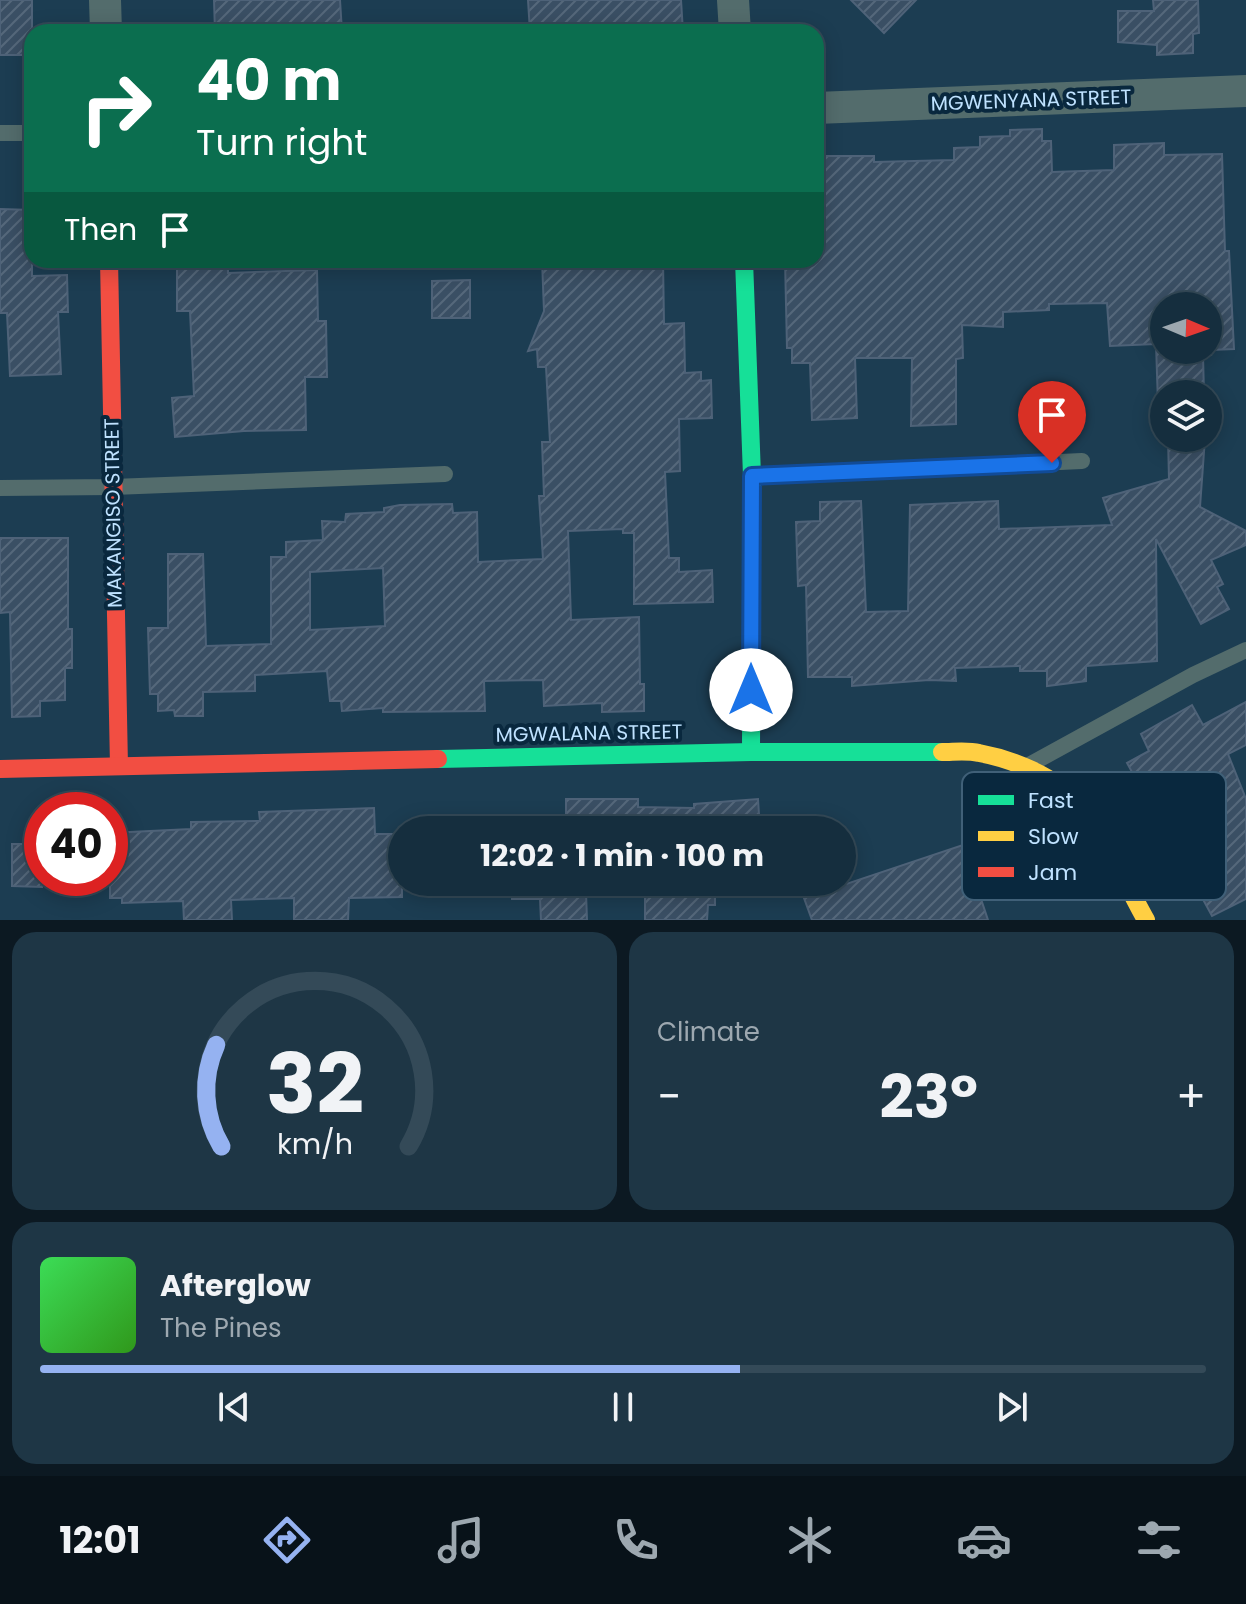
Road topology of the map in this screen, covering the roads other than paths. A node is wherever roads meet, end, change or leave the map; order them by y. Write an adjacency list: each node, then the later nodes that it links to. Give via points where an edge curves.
1 (105, 0): 3 (street)
2 (733, 0): 4 (street)
3 (106, 24)
4 (734, 24)
5 (1246, 91): 6 (street, MGWENYANA STREET)
6 (824, 108)
7 (0, 133): 8 (lane)
8 (24, 133)
9 (109, 268): 14 (street, MAKANGISO STREET)
10 (744, 268): 13 (street)
11 (1082, 461): 13 (lane)
12 (445, 474): 14 (lane)
13 (752, 476): 17 (street)
14 (113, 487): 15 (lane); 18 (street, MAKANGISO STREET)
15 (0, 488)
16 (1246, 650): 19 (lane)
17 (751, 752): 18 (street, MGWALANA STREET); 19 (street, MGWALANA STREET, via 977,752)
18 (119, 766): 20 (street, MGWALANA STREET)
19 (1024, 768): 21 (street, MGWALANA STREET)
20 (0, 769)
21 (1032, 772)
22 (1135, 900): 23 (street, MGWALANA STREET)
23 (1146, 920)

